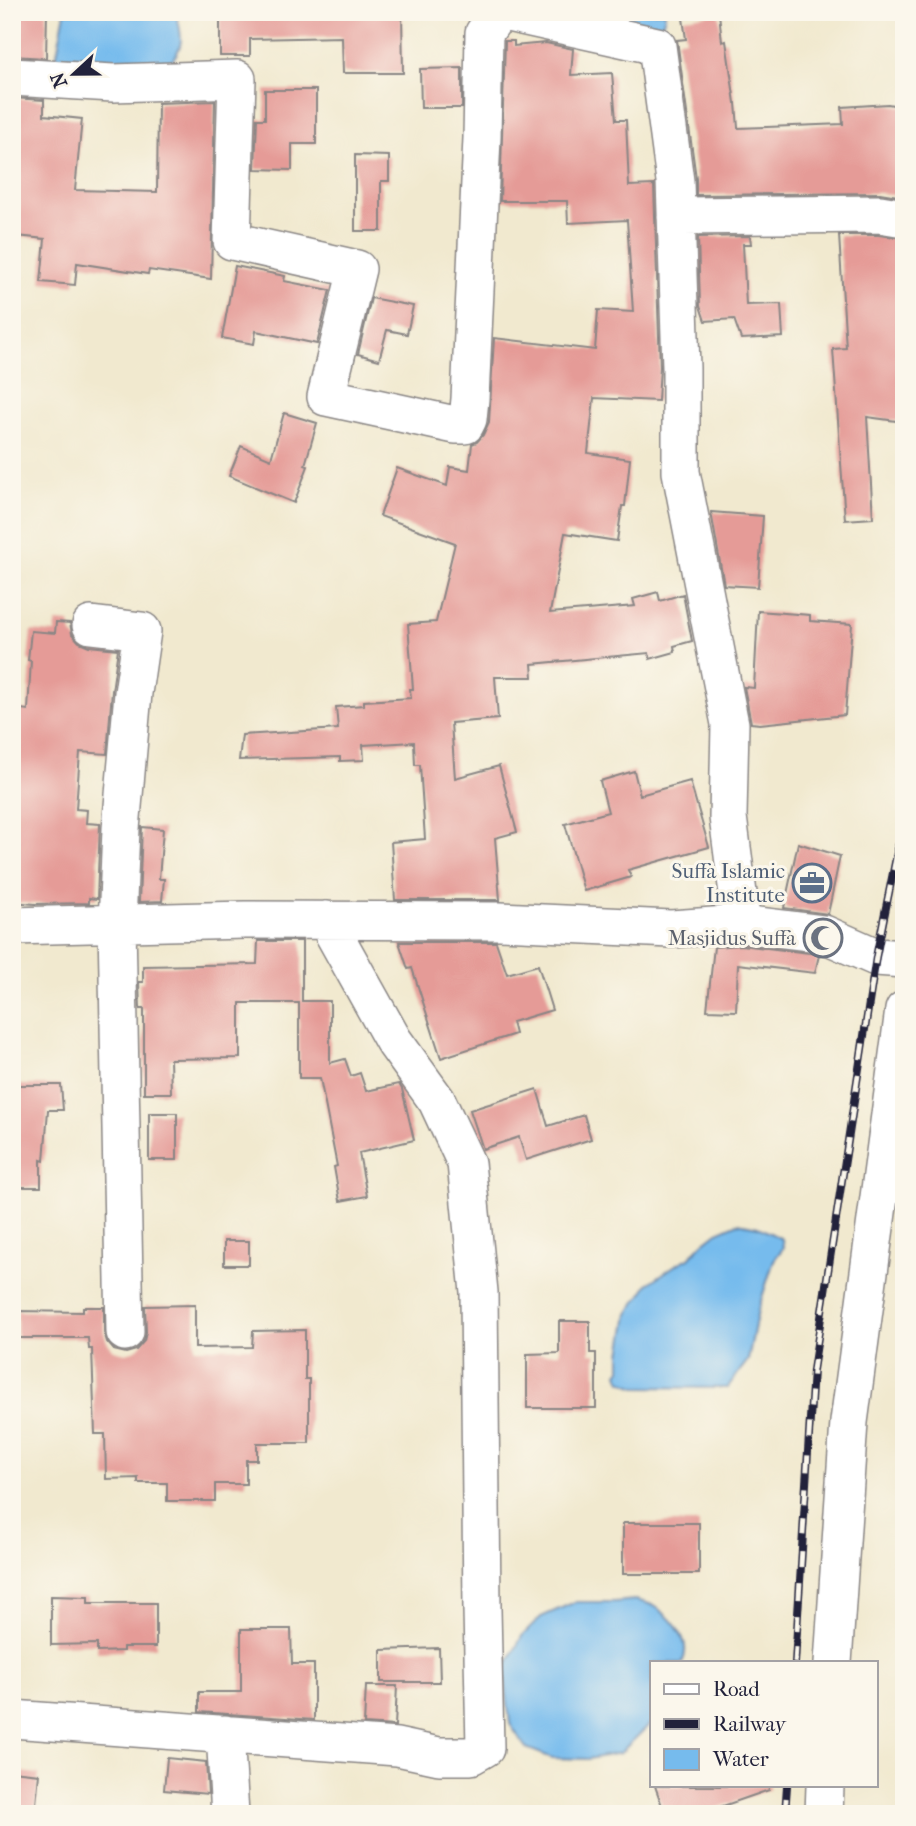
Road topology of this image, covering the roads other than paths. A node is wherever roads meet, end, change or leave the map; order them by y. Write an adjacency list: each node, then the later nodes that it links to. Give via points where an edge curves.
1 (501, 12): 2 (street, via 484,33 470,399 465,425 326,397 357,269 232,241 237,79 113,83); 3 (street, via 657,46)
2 (12, 77)
3 (676, 217): 4 (street, via 880,214); 8 (street, via 681,472 730,724 728,817)
4 (904, 218)
5 (91, 625): 7 (street, via 142,631 123,802)
6 (326, 920): 7 (street); 8 (street, via 500,921 671,929); 15 (street, via 393,1040 437,1101 466,1163 479,1292 485,1748 471,1756 439,1756 397,1747)
7 (117, 924): 9 (street); 12 (street)
8 (742, 924): 10 (street, via 824,934 876,957)
9 (12, 926)
10 (904, 959)
11 (904, 1010): 13 (street, via 849,1422)
12 (125, 1332)
13 (833, 1661)
14 (12, 1718): 15 (street)
15 (225, 1734): 17 (street)
16 (825, 1787): 18 (street)
17 (230, 1814)
18 (824, 1814)

